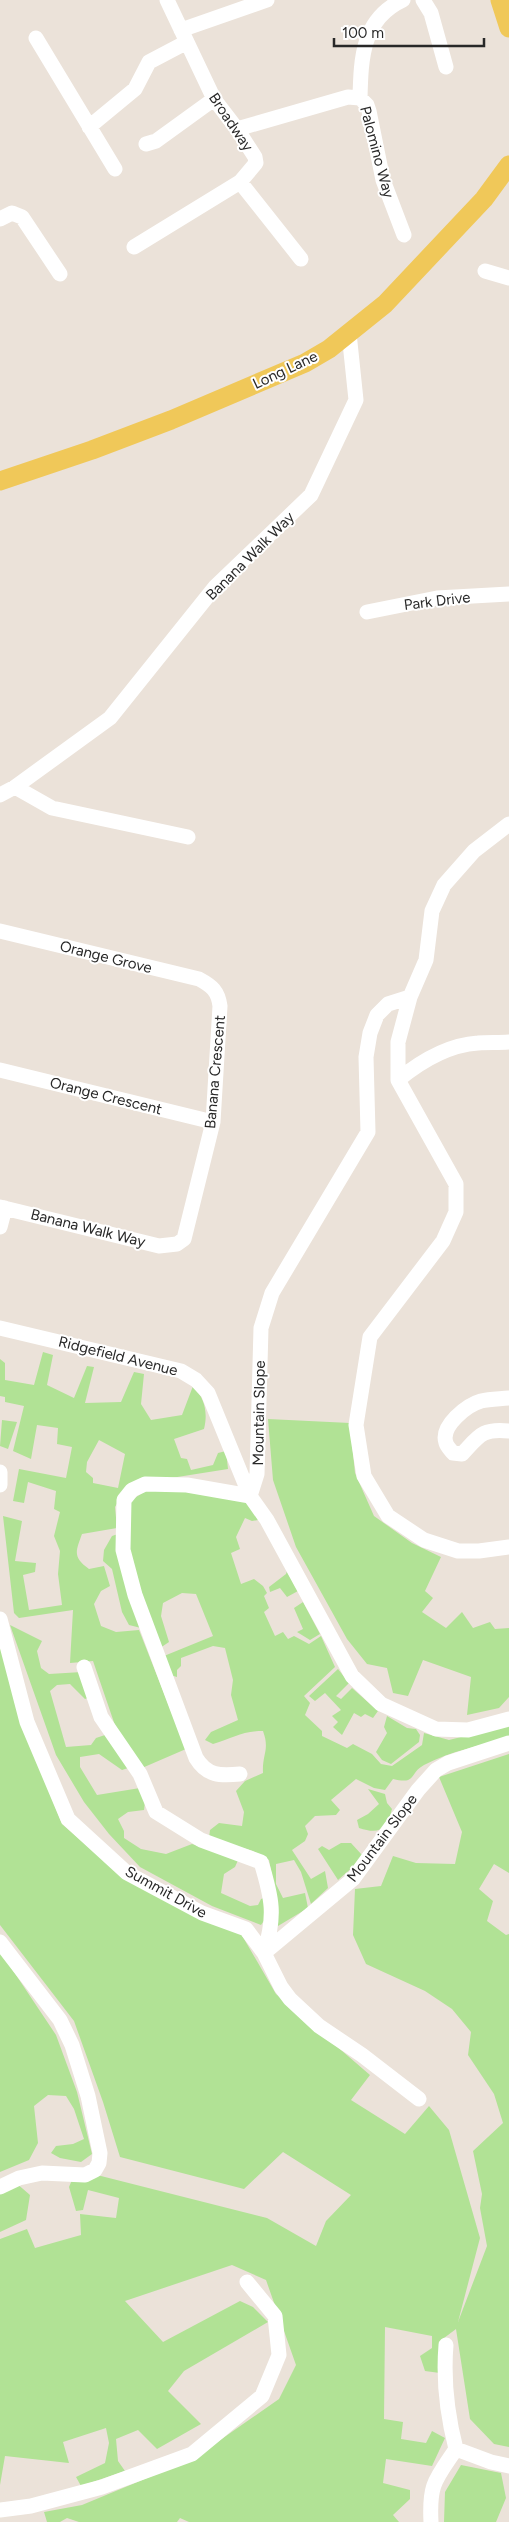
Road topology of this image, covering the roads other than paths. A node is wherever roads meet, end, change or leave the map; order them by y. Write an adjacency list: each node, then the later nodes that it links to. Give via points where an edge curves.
1 (167, 0): 7 (street, Broadway)
2 (267, 0): 7 (street)
3 (403, 0): 11 (street, via 388,7 366,36)
4 (423, 0): 9 (street, via 431,14)
5 (500, 0): 6 (main road)
6 (509, 28)
7 (184, 36): 10 (street, Broadway); 12 (street, via 149,62 135,89)
8 (36, 38): 12 (street)
9 (446, 67)
10 (214, 98): 13 (street, Broadway); 14 (street, via 156,142)
11 (360, 98): 13 (street, via 348,97); 19 (street, Palomino Way, via 367,105 383,180)
12 (89, 127): 16 (street)
13 (237, 129): 17 (street, Broadway, via 256,163)
14 (146, 144)
15 (509, 166): 25 (main road, Long Lane, via 484,199 385,304)
16 (115, 169)
17 (240, 182): 20 (street, Broadway); 21 (street)
18 (0, 219): 23 (street, via 12,214 22,217)
19 (404, 235)
20 (134, 246)
21 (301, 259)
22 (485, 271): 24 (street)
23 (60, 274)
24 (509, 278)
25 (349, 332): 26 (main road, Long Lane, via 329,349 304,363 171,420); 29 (street, Banana Walk Way, via 356,400 311,495 215,588 110,718)
26 (0, 481)
27 (509, 594): 28 (street, Park Drive, via 437,598)
28 (366, 612)
29 (15, 787): 30 (street, Banana Walk Way); 32 (street, via 52,808)
30 (0, 795)
31 (509, 824): 35 (street, via 474,852 444,886 432,911 426,960)
32 (188, 837)
33 (0, 931): 34 (street, Orange Grove, via 199,979)
34 (212, 986): 39 (street, Banana Crescent, via 219,996 220,1006)
35 (410, 997): 38 (street, via 398,1042); 48 (street, Mountain Slope, via 388,1004 377,1015 366,1057 368,1132 272,1293 260,1328 257,1474)
36 (509, 1042): 38 (street, via 465,1045 431,1056)
37 (0, 1070): 39 (street, Orange Crescent)
38 (398, 1080): 49 (street, via 456,1184 456,1212 443,1241 370,1336 356,1424 364,1476 388,1516 424,1540 458,1551 479,1552)
39 (213, 1122): 42 (street, Banana Crescent, via 187,1232)
40 (2, 1207): 41 (street); 42 (street, Banana Walk Way, via 159,1246)
41 (0, 1227)
42 (177, 1244)
43 (0, 1328): 48 (street, Ridgefield Avenue, via 181,1371 196,1380 208,1393)
44 (509, 1398): 45 (street, via 469,1406 448,1428 446,1444 453,1452 462,1454 481,1434 493,1429)
45 (509, 1431)
46 (0, 1472): 47 (street)
47 (0, 1485)
48 (250, 1496): 52 (street, via 267,1520 352,1676 381,1704 436,1729 468,1730); 54 (street, via 187,1485 145,1484 132,1490 124,1500 122,1513 124,1550 135,1595 196,1758 211,1774)
49 (509, 1547)
50 (0, 1619): 56 (street, Summit Drive, via 27,1722 68,1819 127,1872 202,1913 246,1929)
51 (84, 1667): 56 (street, via 101,1717 140,1774 156,1812 200,1840 261,1862 270,1892 272,1928)
52 (509, 1718)
53 (509, 1743): 56 (street, Mountain Slope, via 487,1748 436,1770 353,1879)
54 (240, 1774)
55 (0, 1942): 58 (street, via 60,2020 72,2045 88,2096 100,2153 95,2170 85,2174 42,2172)
56 (264, 1953): 57 (street, Summit Drive, via 290,1999 319,2026)
57 (419, 2099)
58 (0, 2186)
59 (247, 2282): 63 (street, via 275,2316 279,2355 262,2396 192,2454 102,2487 31,2506)
60 (446, 2345): 61 (street, via 447,2417)
61 (456, 2449): 62 (street); 64 (street, via 437,2477 430,2496)
62 (509, 2466)
63 (0, 2510)
64 (431, 2522)

